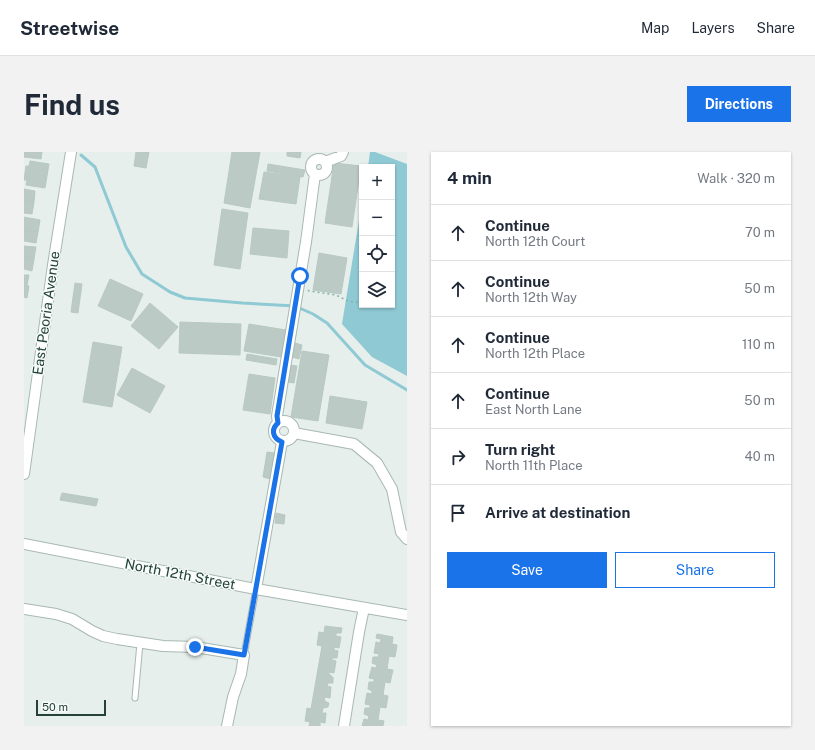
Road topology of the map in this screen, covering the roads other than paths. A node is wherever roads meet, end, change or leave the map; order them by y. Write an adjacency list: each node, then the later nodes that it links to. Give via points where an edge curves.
1 (71, 152): 8 (street, East Peoria Avenue)
2 (329, 152): 4 (street)
3 (343, 152): 4 (street, via 341,156)
4 (325, 162): 5 (street, via 320,159 312,163 315,174 277,416)
5 (278, 423): 6 (street, via 284,421 291,424); 7 (street, via 273,432)
6 (294, 433): 7 (street, via 291,439); 9 (street, via 354,444 377,463 392,489 401,532)
7 (282, 442): 11 (street)
8 (24, 474)
9 (407, 539)
10 (24, 544): 11 (street, North 12th Street)
11 (256, 589): 12 (street, North 12th Street); 16 (lane)
12 (364, 608): 14 (street, North 12th Street); 19 (street)
13 (24, 609): 15 (street, via 56,614 103,636)
14 (407, 615)
15 (140, 643): 16 (street, via 195,647); 17 (lane)
16 (244, 655): 18 (street)
17 (134, 698)
18 (228, 726)
19 (344, 726)

